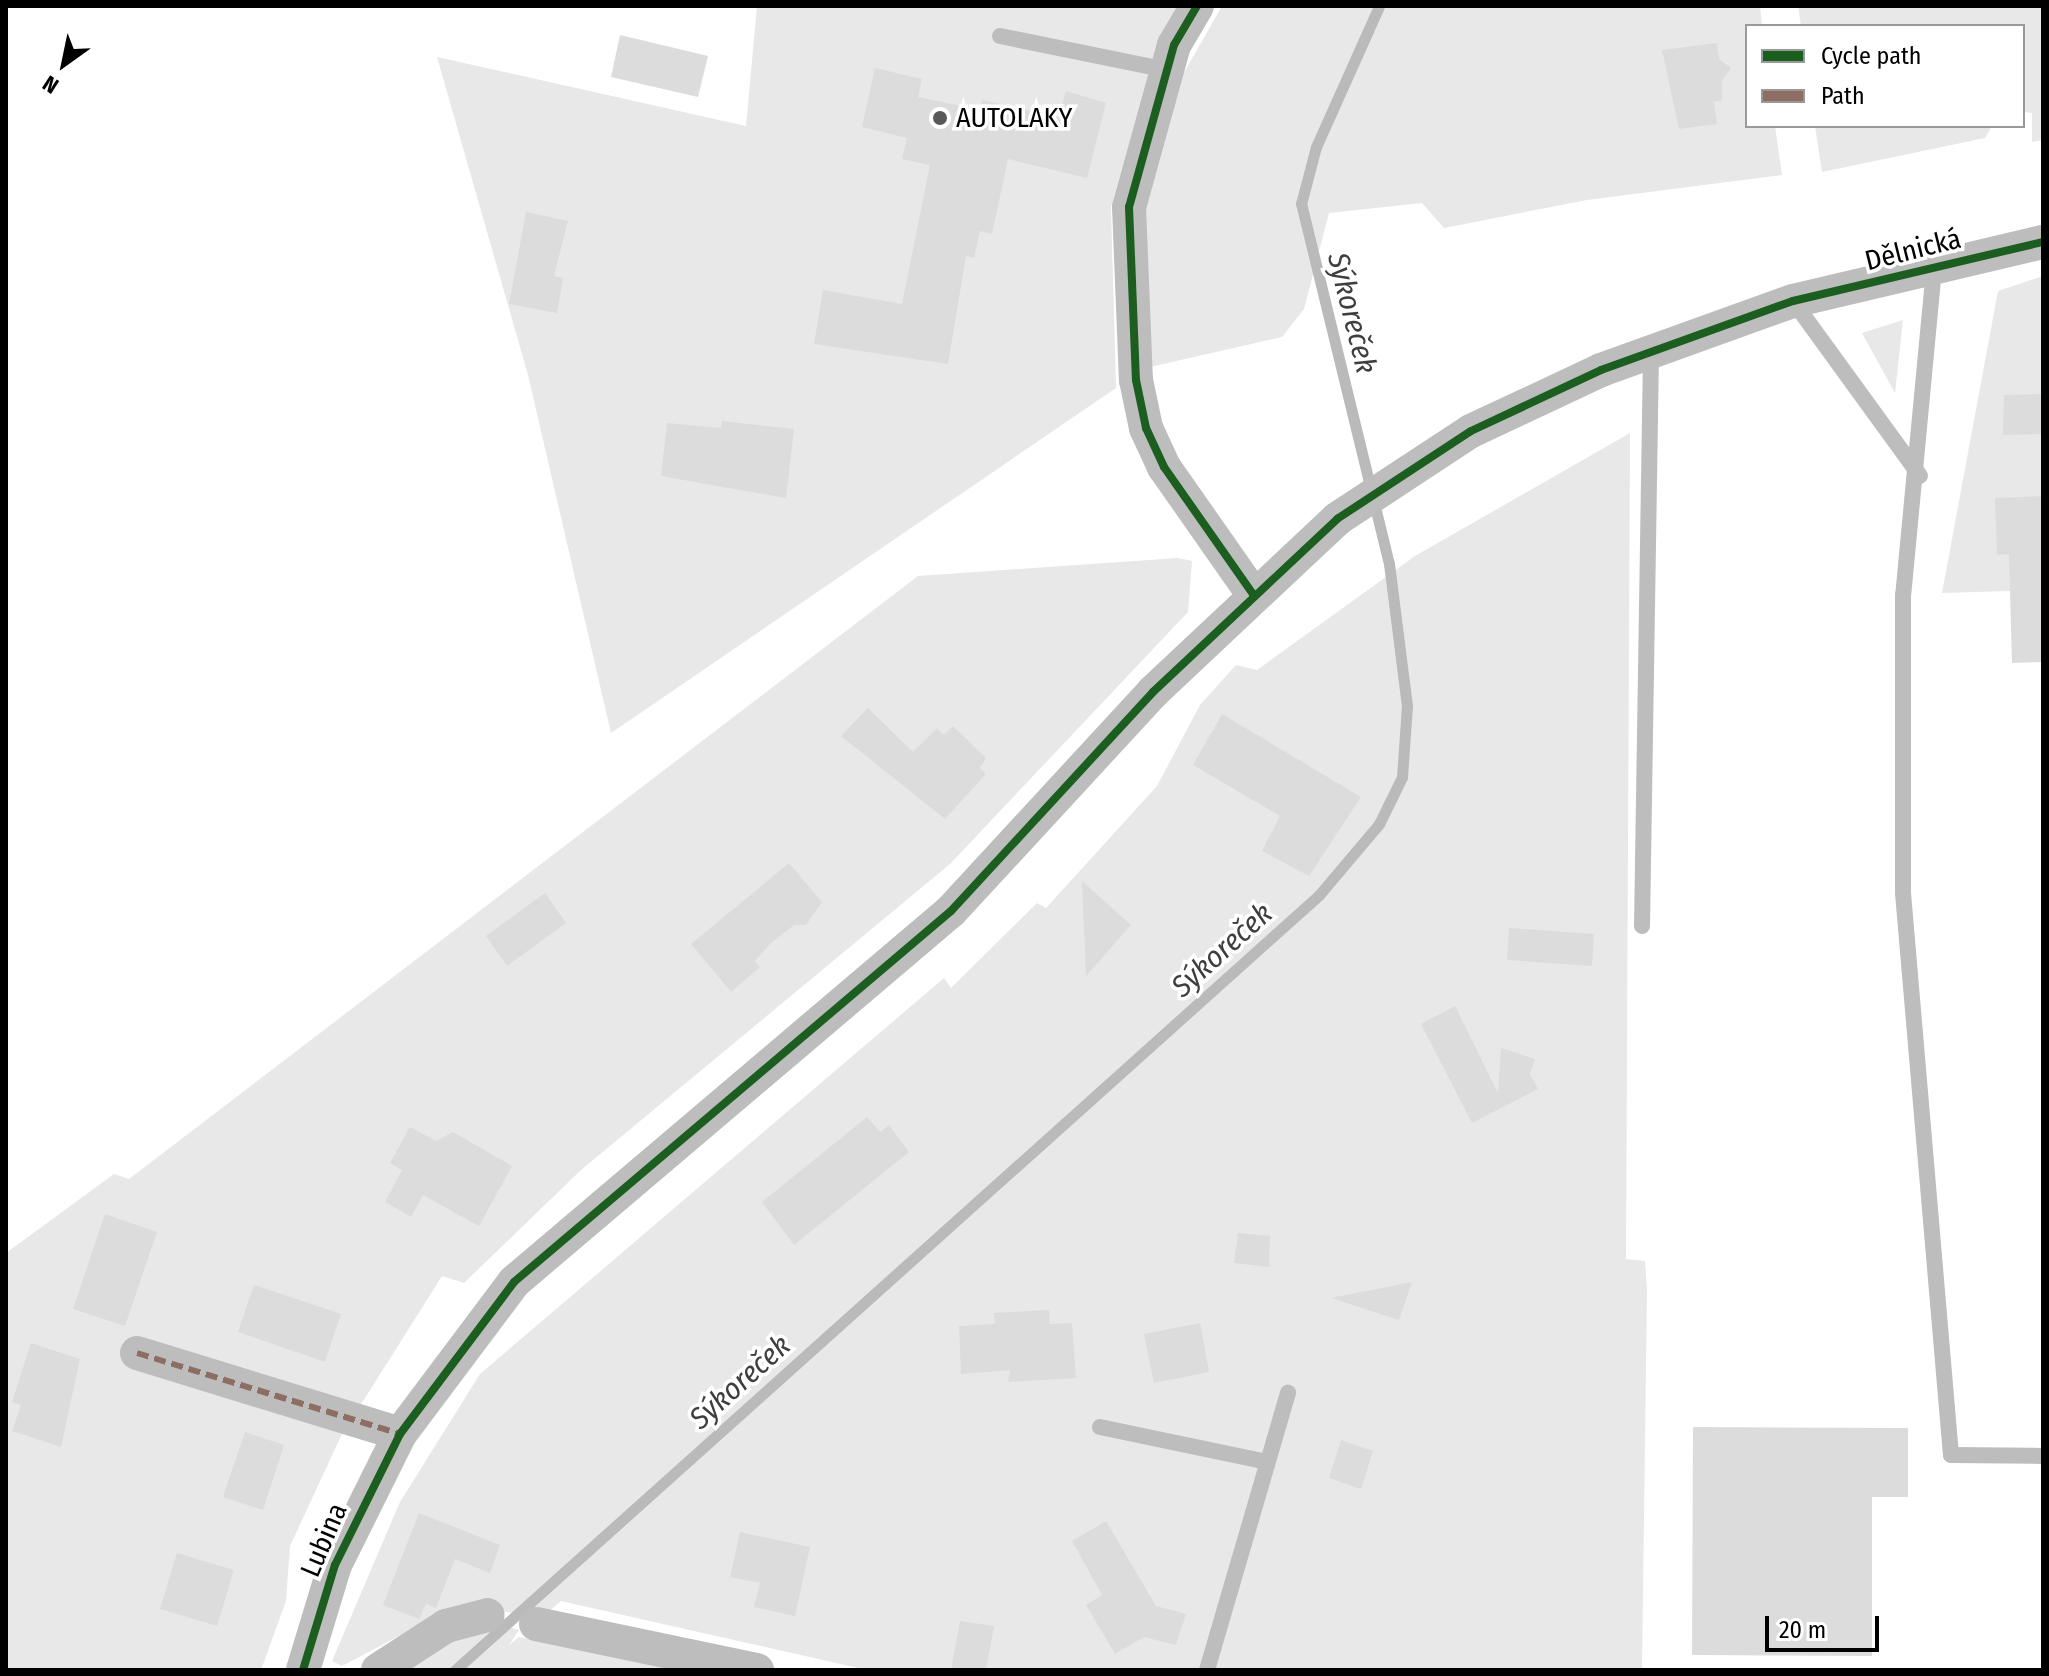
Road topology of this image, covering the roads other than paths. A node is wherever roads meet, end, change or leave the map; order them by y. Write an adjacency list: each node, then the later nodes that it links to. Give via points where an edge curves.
1 (1197, 6): 3 (street)
2 (1000, 36): 3 (lane)
3 (1167, 70): 9 (street, via 1129,207 1138,390 1164,467)
4 (2043, 242): 5 (street, Dělnická)
5 (1934, 269): 6 (street, Dělnická); 8 (lane)
6 (1793, 301): 7 (street, Dělnická); 8 (lane)
7 (1651, 352): 9 (street, Dělnická, via 1532,399 1401,475 1337,519); 10 (lane)
8 (1920, 476): 15 (lane, via 1903,595 1903,893 1951,1455)
9 (1253, 594): 14 (street, Lubina, via 951,911 514,1282 453,1355)
10 (1642, 926)
11 (137, 1353): 14 (street)
12 (1288, 1393): 16 (lane)
13 (1100, 1427): 16 (lane)
14 (400, 1434): 19 (street, Lubina, via 335,1565)
15 (2043, 1456)
16 (1267, 1462): 22 (lane)
17 (488, 1615): 20 (street, via 446,1626)
18 (536, 1624): 21 (street)
19 (303, 1670)
20 (378, 1670)
21 (757, 1670)
22 (1207, 1670)

